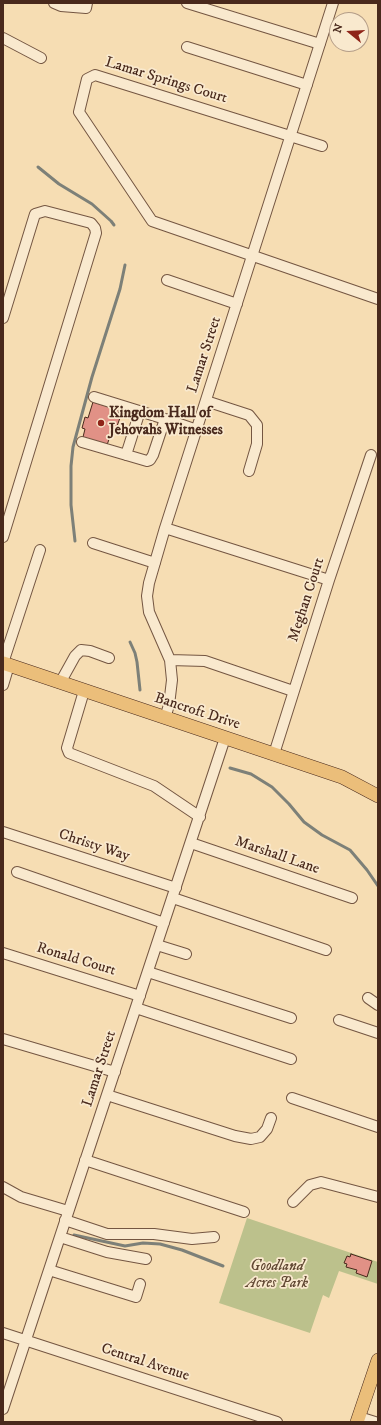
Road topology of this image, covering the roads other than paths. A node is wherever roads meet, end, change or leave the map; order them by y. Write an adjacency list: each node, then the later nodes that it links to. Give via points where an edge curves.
1 (54, 3): 2 (street, via 86,8)
2 (87, 3)
3 (186, 3): 6 (street)
4 (333, 3): 6 (street, Lamar Street)
5 (3, 38): 8 (street)
6 (320, 44): 9 (street, Lamar Street)
7 (187, 47): 9 (street)
8 (41, 58)
9 (307, 85): 10 (street, Lamar Street)
10 (291, 135): 11 (street, Lamar Springs Court); 12 (street, Lamar Street); 12 (street, Lamar Springs Court, via 95,75 87,79 79,112 152,221)
11 (322, 146)
12 (253, 255): 14 (street, Lamar Springs Court); 15 (street, Lamar Street)
13 (167, 280): 15 (street)
14 (378, 299)
15 (237, 304): 18 (street, Lamar Street)
16 (3, 318): 27 (street, via 35,214 45,210 91,223 96,233)
17 (94, 397): 19 (street)
18 (206, 401): 21 (street, Lamar Street); 25 (street, via 249,416 257,425 257,444)
19 (140, 410): 20 (street); 23 (street)
20 (165, 419): 21 (street); 23 (street, via 150,460)
21 (197, 430): 26 (street, Lamar Street)
22 (82, 442): 23 (street)
23 (126, 455)
24 (371, 455): 31 (street, Meghan Court)
25 (249, 472)
26 (165, 528): 30 (street, Lamar Street); 31 (street)
27 (3, 537)
28 (93, 543): 30 (street)
29 (40, 550): 34 (street)
30 (155, 563): 33 (street, Lamar Street, via 147,596 149,610)
31 (328, 580): 38 (street, Meghan Court)
32 (109, 658): 35 (street, via 81,650)
33 (170, 660): 38 (street, via 205,661); 39 (street, Lamar Street, via 172,680)
34 (5, 664): 35 (main road, Bancroft Drive); 36 (street)
35 (60, 683): 37 (main road, Bancroft Drive)
36 (3, 685)
37 (84, 691): 39 (main road, Bancroft Drive); 43 (street, via 67,748 69,753 154,786)
38 (293, 691): 41 (street, Meghan Court)
39 (165, 718): 40 (main road, Bancroft Drive)
40 (225, 738): 41 (main road, Bancroft Drive); 43 (street, Lamar Street)
41 (274, 754): 42 (main road, Bancroft Drive, via 342,777)
42 (378, 796)
43 (200, 817): 45 (street, Lamar Street)
44 (3, 832): 47 (street, Christy Way)
45 (191, 843): 47 (street, Lamar Street); 49 (street, Marshall Lane)
46 (17, 872): 50 (street)
47 (176, 888): 48 (street, Lamar Street)
48 (173, 898): 50 (street, Lamar Street); 52 (street)
49 (352, 898)
50 (164, 923): 51 (street, Lamar Street)
51 (157, 945): 54 (street); 55 (street, Lamar Street)
52 (326, 950)
53 (3, 953): 56 (street, Ronald Court)
54 (186, 954)
55 (148, 972): 56 (street, Lamar Street); 60 (street)
56 (140, 996): 59 (street, Lamar Street)
57 (368, 998): 58 (street)
58 (378, 1005)
59 (136, 1008): 64 (street); 65 (street, Lamar Street)
60 (291, 1018)
61 (339, 1020): 62 (street)
62 (378, 1033)
63 (3, 1039): 65 (street)
64 (290, 1059)
65 (115, 1072): 66 (street, Lamar Street)
66 (107, 1095): 68 (street, via 251,1139 260,1137); 70 (street, Lamar Street)
67 (292, 1098): 69 (street)
68 (272, 1118)
69 (378, 1127)
70 (86, 1160): 74 (street); 75 (street, Lamar Street)
71 (3, 1186): 75 (street, via 21,1197)
72 (378, 1197): 73 (street, via 321,1182 310,1185)
73 (294, 1202)
74 (244, 1212)
75 (67, 1216): 76 (street, Lamar Street); 77 (street, via 107,1234 154,1234 192,1239)
76 (60, 1237): 78 (street, via 107,1252); 79 (street, Lamar Street)
77 (214, 1237)
78 (146, 1259)
79 (49, 1270): 80 (street, via 136,1297); 82 (street, Lamar Street)
80 (140, 1284)
81 (3, 1333): 82 (street, Central Avenue)
82 (25, 1340): 84 (street, Lamar Street); 86 (street, Central Avenue)
83 (377, 1364): 85 (main road)
84 (3, 1409)
85 (358, 1419): 87 (street)
86 (277, 1422)
87 (375, 1422)

